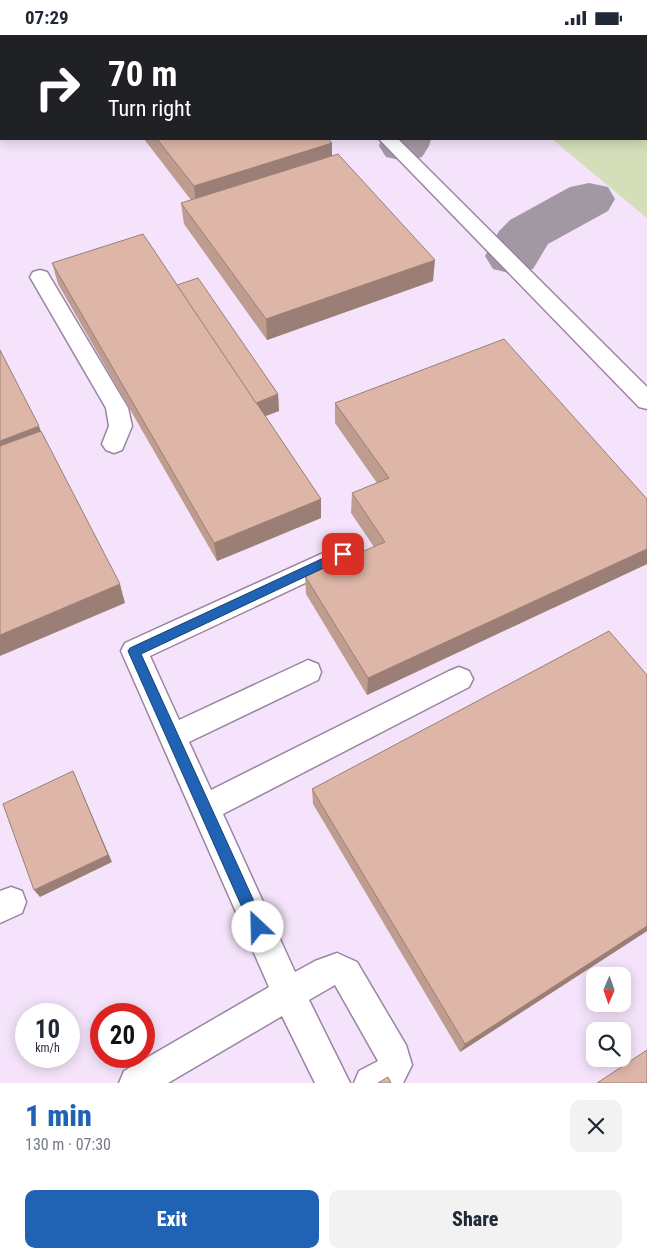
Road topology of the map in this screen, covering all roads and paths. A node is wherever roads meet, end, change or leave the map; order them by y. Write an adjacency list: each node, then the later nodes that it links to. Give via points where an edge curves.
1 (389, 140): 3 (lane)
2 (40, 277): 4 (lane, via 117,408 122,420 121,431)
3 (647, 401)
4 (114, 444)
5 (343, 554): 8 (lane, via 134,651)
6 (308, 672): 8 (lane)
7 (460, 679): 9 (lane)
8 (173, 736): 9 (lane)
9 (205, 808): 10 (lane)
10 (289, 994): 11 (lane); 12 (lane); 13 (lane, via 326,972 337,969 346,973 394,1057 395,1065 390,1072)
11 (136, 1083)
12 (333, 1083)
13 (371, 1083)

